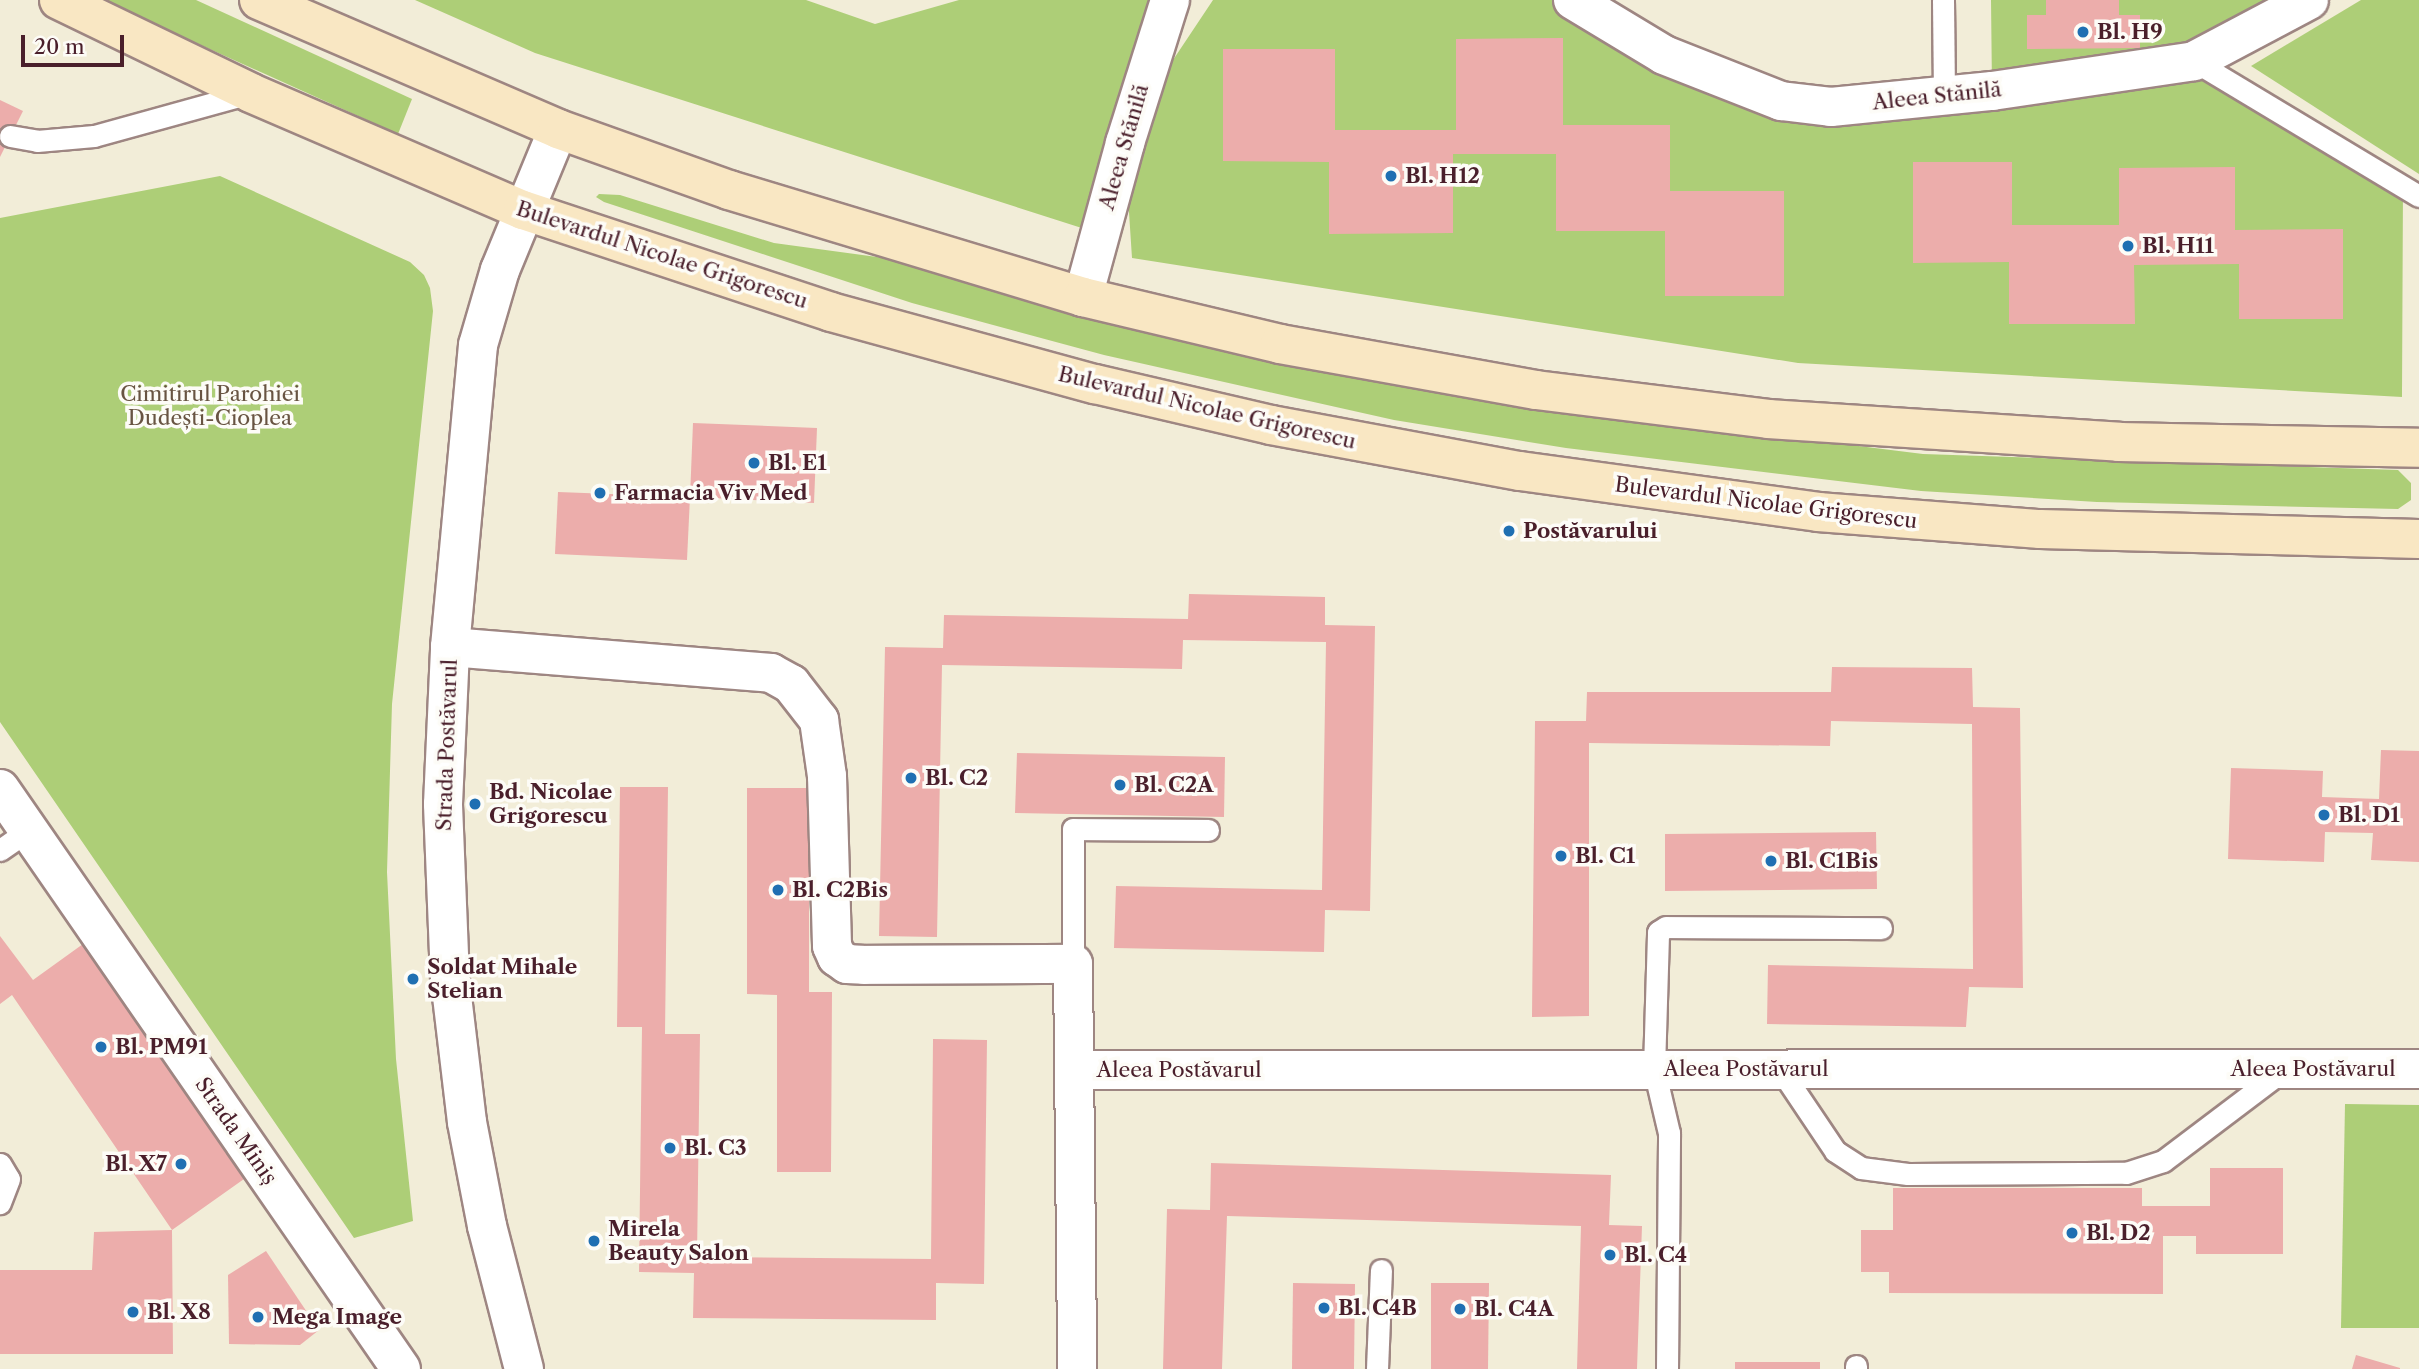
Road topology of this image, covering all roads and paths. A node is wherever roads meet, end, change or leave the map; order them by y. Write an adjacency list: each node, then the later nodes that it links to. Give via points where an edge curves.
1 (59, 0): 8 (main road, Bulevardul Nicolae Grigorescu)
2 (260, 0): 10 (main road)
3 (1573, 0): 9 (street, Aleea Stănilă, via 1656,51 1781,101 1831,107)
4 (1942, 0): 9 (lane)
5 (2309, 0): 7 (street, Aleea Stănilă)
6 (1169, 2): 14 (street, Aleea Stănilă)
7 (2194, 61): 9 (street, Aleea Stănilă); 12 (lane)
8 (251, 93): 11 (lane, via 94,136 37,141); 13 (main road, Bulevardul Nicolae Grigorescu)
9 (1944, 96)
10 (558, 129): 13 (street, Strada Postăvarul); 14 (main road, via 856,232)
11 (10, 136)
12 (2419, 196)
13 (523, 210): 16 (main road, Bulevardul Nicolae Grigorescu, via 831,312 1096,384 1375,447 1712,500 1832,513 2080,531); 17 (street, Strada Postăvarul, via 478,345)
14 (1083, 297): 15 (main road, via 1392,366 1768,419 2119,442)
15 (2419, 448)
16 (2419, 539)
17 (450, 647): 22 (street, via 771,673 791,684 819,720 827,776 832,946 837,957 846,964 864,965); 32 (street, Strada Postăvarul, via 444,830 457,1051 487,1226)
18 (0, 789): 20 (street, Strada Miniș)
19 (1208, 830): 22 (lane, via 1073,829)
20 (14, 840): 31 (street, Strada Miniș)
21 (1881, 928): 23 (lane, via 1667,927 1658,932)
22 (1073, 964): 27 (street, Aleea Postăvarul)
23 (1654, 1069): 24 (street, Aleea Postăvarul); 27 (street, Aleea Postăvarul); 35 (lane, via 1669,1133)
24 (1780, 1069): 25 (street, Aleea Postăvarul); 25 (lane, via 1835,1151 1861,1168 1908,1174 2126,1173 2163,1161)
25 (2284, 1069): 26 (street, Aleea Postăvarul)
26 (2419, 1069)
27 (1074, 1070): 33 (street, Aleea Postăvarul)
28 (0, 1164): 29 (lane, via 9,1180)
29 (0, 1203)
30 (1381, 1270): 34 (lane)
31 (401, 1369)
32 (524, 1369)
33 (1077, 1369)
34 (1377, 1369)
35 (1667, 1369)

